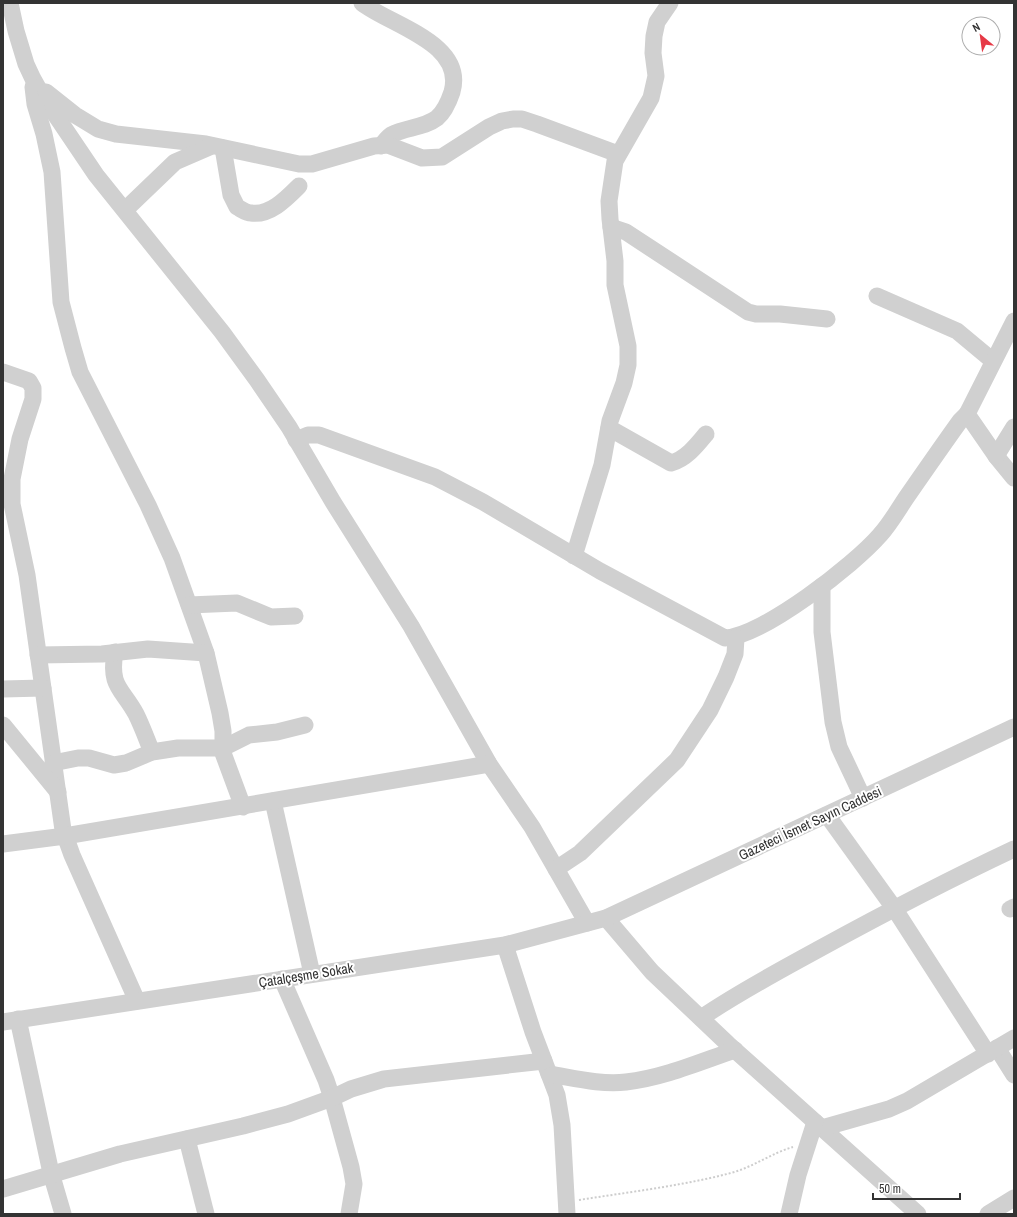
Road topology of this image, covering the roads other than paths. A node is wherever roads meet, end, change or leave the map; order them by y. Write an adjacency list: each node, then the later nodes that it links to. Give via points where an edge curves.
1 (10, 3): 5 (street)
2 (362, 3): 7 (street, via 372,11 414,32 442,52 450,63 454,77 448,104 438,117 425,125 391,135)
3 (670, 3): 9 (street, via 657,22 654,36 656,76 651,98)
4 (3, 41): 5 (street)
5 (21, 47): 6 (street)
6 (33, 79): 8 (street, via 52,98 98,129 116,134); 11 (street, via 63,128); 28 (street, via 35,104 52,172 61,302 80,372 148,505 172,558)
7 (381, 146): 8 (street, via 312,164 283,161); 9 (street, via 388,145 422,158 442,157 489,127 502,121 522,119)
8 (218, 147): 10 (street, via 236,207 251,213 270,210); 11 (street, via 175,162)
9 (618, 154): 12 (street, via 609,201)
10 (299, 186)
11 (126, 210): 22 (street, via 222,332)
12 (611, 227): 14 (street, via 626,232 748,312); 20 (street, via 615,285 628,346 628,365)
13 (878, 296): 16 (street, via 956,331)
14 (826, 319)
15 (1014, 321): 16 (street)
16 (993, 361): 18 (street)
17 (3, 372): 25 (street, via 29,381 33,388 33,399 20,440)
18 (967, 414): 23 (street); 27 (street, via 880,535)
19 (1014, 427): 23 (street)
20 (609, 428): 21 (street, via 671,463 680,461); 26 (street, via 602,465)
21 (706, 434)
22 (296, 440): 26 (street, via 308,435 319,435 435,477); 42 (street, via 411,626)
23 (996, 456): 24 (street)
24 (1014, 478)
25 (7, 498): 33 (street, via 27,575)
26 (574, 556): 30 (street, via 725,638)
27 (822, 586): 30 (street, via 778,617); 44 (street, via 822,632 833,722 839,747)
28 (189, 605): 29 (street, via 237,603 271,618); 32 (street)
29 (295, 616)
30 (736, 638): 51 (street, via 735,654 726,677 710,710 677,760 580,854)
31 (115, 652): 32 (street, via 148,649); 33 (street); 40 (street, via 112,669 117,687 136,714)
32 (206, 653): 39 (street, via 224,732)
33 (38, 655): 34 (street)
34 (43, 688): 35 (street); 41 (street)
35 (3, 689)
36 (3, 725): 43 (street)
37 (305, 725): 39 (street, via 250,735)
38 (1014, 727): 44 (street, Gazeteci İsmet Sayın Caddesi)
39 (223, 748): 40 (street, via 178,748); 46 (street)
40 (152, 752): 41 (street, via 114,765 89,758)
41 (53, 763): 43 (street)
42 (489, 764): 45 (street); 51 (street, via 532,827)
43 (58, 792): 48 (street)
44 (862, 798): 47 (street, Gazeteci İsmet Sayın Caddesi)
45 (273, 802): 46 (street); 56 (street)
46 (243, 807): 48 (street)
47 (827, 815): 52 (street); 53 (street, Gazeteci İsmet Sayın Caddesi)
48 (65, 836): 49 (street); 58 (street)
49 (3, 844)
50 (1014, 849): 52 (street, via 944,881)
51 (556, 869): 54 (street)
52 (894, 908): 59 (street, via 733,996); 63 (street)
53 (606, 918): 54 (street, Çatalçeşme Sokak); 59 (street, via 652,972)
54 (586, 923): 55 (street, Çatalçeşme Sokak)
55 (505, 945): 56 (street, Çatalçeşme Sokak); 64 (street)
56 (312, 974): 57 (street, Çatalçeşme Sokak)
57 (282, 979): 58 (street, Çatalçeşme Sokak); 66 (street)
58 (136, 1001): 60 (street, Çatalçeşme Sokak)
59 (701, 1018): 62 (street)
60 (10, 1020): 69 (street)
61 (1014, 1038): 63 (street)
62 (735, 1050): 64 (street, via 674,1071 625,1082 610,1082); 67 (street)
63 (993, 1051): 65 (street); 67 (street, via 889,1109)
64 (547, 1068): 66 (street, via 384,1079); 72 (street, via 557,1095 562,1125)
65 (1014, 1075)
66 (332, 1098): 68 (street, via 288,1114); 75 (street, via 354,1184)
67 (819, 1125): 76 (street, via 808,1144); 77 (street)
68 (187, 1139): 69 (street); 74 (street)
69 (51, 1173): 70 (street); 73 (street)
70 (3, 1189)
71 (1012, 1202): 78 (street)
72 (567, 1208)
73 (63, 1214)
74 (206, 1214)
75 (348, 1214)
76 (790, 1214)
77 (918, 1214)
78 (988, 1214)

